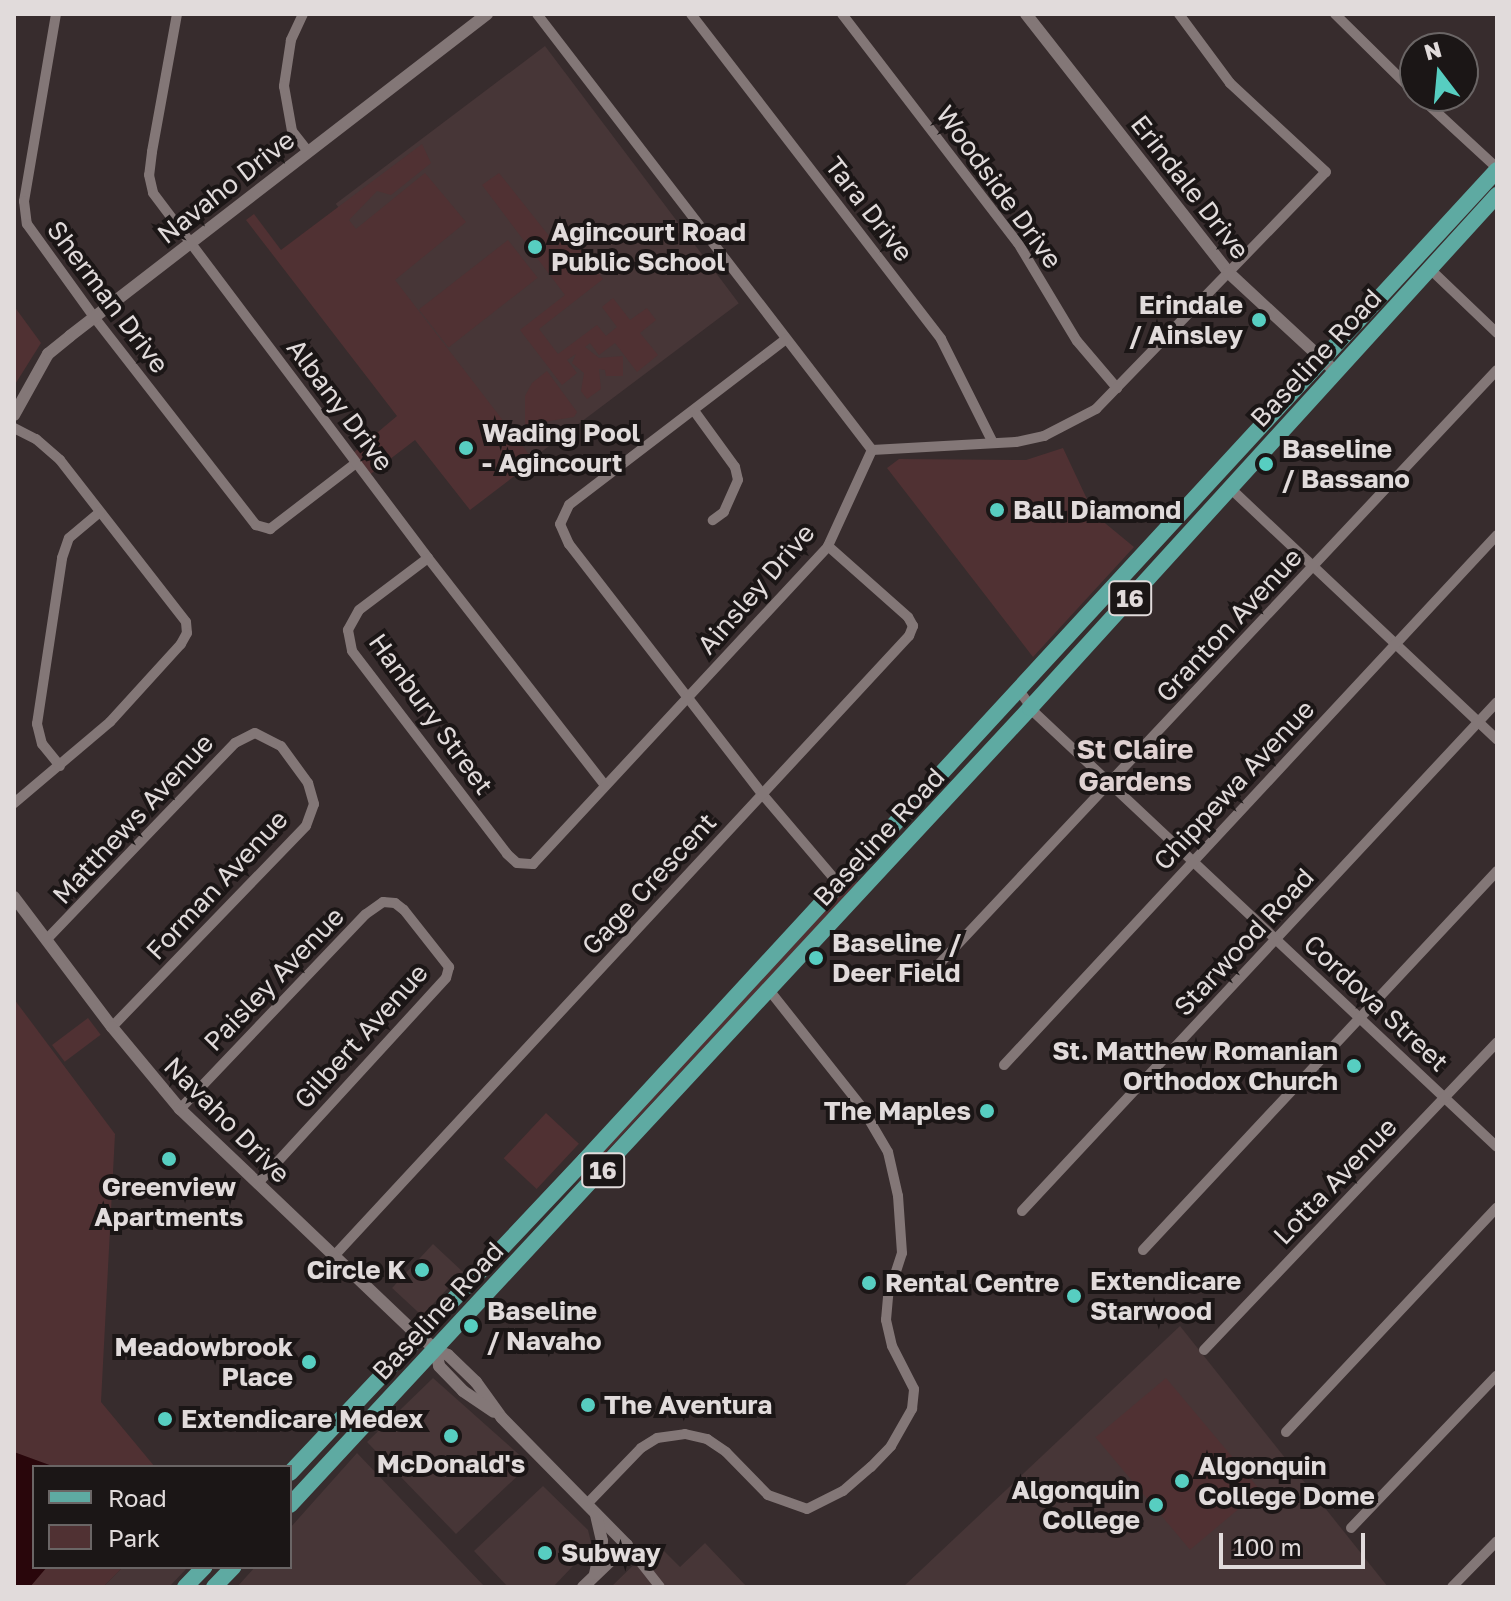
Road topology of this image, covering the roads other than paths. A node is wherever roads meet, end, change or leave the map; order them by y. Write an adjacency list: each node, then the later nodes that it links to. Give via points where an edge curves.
1 (56, 14): 19 (street, Sherman Drive, via 24,201 27,224)
2 (177, 14): 16 (street, Albany Drive, via 149,175 153,193)
3 (303, 14): 13 (street, via 291,40 284,86 292,131)
4 (487, 14): 13 (street, Navaho Drive)
5 (537, 14): 21 (street)
6 (691, 14): 29 (street, Tara Drive, via 941,339)
7 (842, 14): 25 (street, Woodside Drive, via 1018,243 1077,341)
8 (1026, 14): 18 (street, Erindale Drive)
9 (1179, 14): 18 (street, via 1230,83 1326,172)
10 (1335, 14): 11 (street)
11 (1399, 76)
12 (1436, 112): 14 (street)
13 (307, 150): 16 (street, Navaho Drive)
14 (1497, 169): 22 (main road, Baseline Road / 16)
15 (1497, 195): 17 (main road, Baseline Road / 16)
16 (191, 244): 19 (street, Navaho Drive); 31 (street, Albany Drive)
17 (1430, 269): 20 (street); 24 (main road, Baseline Road / 16)
18 (1229, 273): 22 (street, Erindale Drive); 25 (street)
19 (94, 317): 27 (street, Navaho Drive, via 48,354); 31 (street, Sherman Drive, via 256,525 270,529)
20 (1497, 333)
21 (786, 339): 26 (street); 30 (street)
22 (1323, 359): 24 (street, Erindale Drive); 40 (main road, Baseline Road / 16)
23 (1497, 370): 38 (street, Granton Avenue)
24 (1336, 372): 32 (main road, Baseline Road / 16)
25 (1117, 388): 29 (street, via 1096,409 1044,436)
26 (695, 412): 34 (street, via 735,467 738,480 724,512); 41 (street, via 569,505 560,524 569,544)
27 (14, 415)
28 (14, 428): 33 (street, via 60,460)
29 (993, 443): 30 (street)
30 (872, 450): 36 (street, Ainsley Drive)
31 (356, 463): 37 (street, Albany Drive)
32 (1230, 488): 38 (street); 43 (main road, Baseline Road / 16)
33 (100, 512): 47 (street, via 69,538 62,558 37,724 42,744); 47 (street, via 186,622 187,633 110,722)
34 (713, 520)
35 (1497, 535): 39 (street, Chippewa Avenue)
36 (828, 546): 41 (street, Ainsley Drive); 50 (street, Gage Crescent, via 913,626)
37 (428, 558): 49 (street, Albany Drive); 53 (street, Hanbury Street, via 359,610 348,630 352,651 507,854)
38 (1313, 566): 39 (street); 48 (street, Granton Avenue)
39 (1395, 646): 44 (street); 52 (street, Chippewa Avenue)
40 (1019, 690): 43 (street, Cordova Street); 55 (main road, Baseline Road / 16)
41 (689, 697): 49 (street, Ainsley Drive); 50 (street)
42 (1497, 702): 44 (street, Starwood Road)
43 (1030, 708): 48 (street, Cordova Street); 61 (main road, Baseline Road / 16)
44 (1478, 722): 46 (street); 59 (street, Starwood Road)
45 (255, 733): 58 (street, Matthews Avenue, via 235,743); 63 (street, Forman Avenue, via 281,746 308,783 314,804 306,826)
46 (1497, 740)
47 (60, 766): 51 (street)
48 (1110, 784): 52 (street, Cordova Street); 60 (street, Granton Avenue)
49 (605, 785): 53 (street, Ainsley Drive, via 544,856)
50 (763, 795): 55 (street); 73 (street, Gage Crescent)
51 (14, 803)
52 (1193, 861): 59 (street, Cordova Street); 65 (street, Chippewa Avenue)
53 (524, 865)
54 (1497, 871): 62 (street)
55 (838, 883): 74 (main road, Baseline Road / 16)
56 (14, 897): 58 (street, Navaho Drive)
57 (407, 913): 67 (street, Paisley Avenue, via 395,903 383,902 366,914); 69 (street, Gilbert Avenue, via 449,967 446,978)
58 (47, 939): 63 (street, Navaho Drive)
59 (1277, 939): 62 (street, Cordova Street); 71 (street, Starwood Road)
60 (926, 978)
61 (769, 990): 75 (main road, Baseline Road / 16); 81 (street, via 854,1096 888,1152 902,1253 886,1320 892,1346 914,1389 912,1409 891,1446 871,1467 843,1491 807,1509 768,1495 726,1452 707,1439 685,1434 657,1438 641,1448)
62 (1359, 1019): 66 (street, Cordova Street); 72 (street)
63 (112, 1027): 67 (street, Navaho Drive)
64 (1497, 1042): 66 (street, Lotta Avenue)
65 (1004, 1065)
66 (1446, 1098): 68 (street, Cordova Street); 76 (street, Lotta Avenue)
67 (180, 1109): 69 (street, Navaho Drive)
68 (1497, 1147)
69 (258, 1183): 73 (street, Navaho Drive)
70 (1497, 1207): 78 (street)
71 (1022, 1211)
72 (1143, 1250)
73 (334, 1256): 74 (street, Navaho Drive)
74 (419, 1335): 75 (street, Navaho Drive); 79 (main road, Baseline Road / 16)
75 (436, 1350): 80 (main road, Baseline Road / 16); 81 (street, Navaho Drive, via 439,1366 463,1391 502,1418)
76 (1204, 1350)
77 (1497, 1375): 82 (street)
78 (1286, 1432)
79 (292, 1471)
80 (292, 1503)
81 (592, 1509): 83 (street, Navaho Drive); 87 (street, via 602,1541)
82 (1351, 1528)
83 (627, 1545): 87 (street); 91 (street)
84 (1495, 1548): 92 (street)
85 (202, 1569): 88 (main road)
86 (231, 1569): 89 (main road)
87 (594, 1576): 90 (street)
88 (185, 1587)
89 (214, 1587)
90 (583, 1587)
91 (660, 1587)
92 (1452, 1587)

